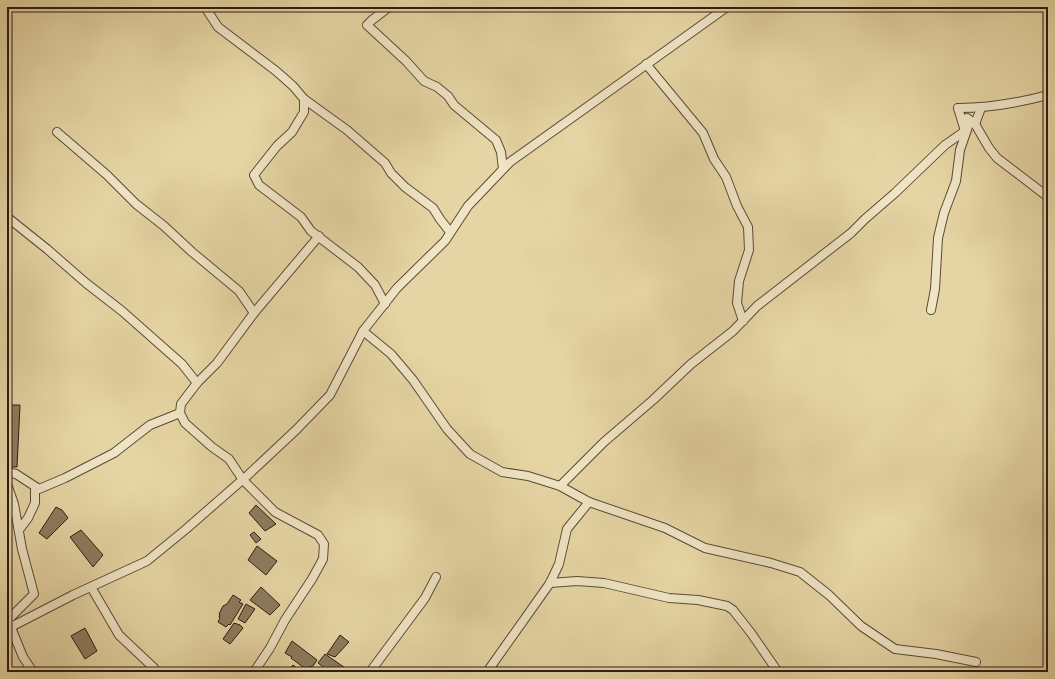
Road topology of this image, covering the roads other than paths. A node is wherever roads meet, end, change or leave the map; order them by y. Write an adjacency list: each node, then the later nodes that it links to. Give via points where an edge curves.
1 (205, 7): 6 (street, via 218,27 276,71)
2 (388, 7): 11 (street, via 367,25 406,60 424,81 448,96 454,105 496,140)
3 (727, 7): 4 (street)
4 (646, 64): 11 (street); 19 (street, via 702,133 726,177 748,227 749,250 739,281 737,303)
5 (1048, 95): 8 (street)
6 (304, 99): 14 (street, via 347,130 385,163 391,174 433,208); 15 (street, via 304,112 292,132 254,175 259,185 302,217 311,231)
7 (958, 108): 8 (street); 9 (street); 19 (street, via 965,131 949,142 851,233 757,306)
8 (981, 108): 9 (street)
9 (972, 122): 12 (street, via 997,158); 17 (street, via 960,150 956,181 938,238)
10 (57, 132): 18 (street, via 136,204 239,291)
11 (503, 168): 14 (street, via 468,206)
12 (1048, 197)
13 (7, 217): 21 (street, via 122,311 182,364)
14 (450, 232): 16 (street, via 445,241 397,288)
15 (319, 236): 16 (street, via 358,267 375,285); 18 (street)
16 (385, 304): 20 (street)
17 (931, 310)
18 (254, 313): 21 (street, via 217,363)
19 (743, 321): 26 (street, via 604,442)
20 (363, 331): 24 (street, via 330,395); 26 (street, via 391,354 413,380 446,429 470,454 502,472 528,476)
21 (197, 383): 22 (street, via 180,404)
22 (180, 413): 24 (street, via 185,423 229,459); 27 (street, via 150,425 114,453 39,490)
23 (7, 472): 27 (street, via 16,474)
24 (243, 480): 32 (street, via 146,561); 37 (street, via 274,512 318,535 324,544 323,559)
25 (7, 484): 29 (street)
26 (560, 486): 28 (street)
27 (35, 487): 29 (street, via 34,503 28,518)
28 (588, 502): 31 (street, via 567,528 559,564); 34 (street, via 664,528 705,548 800,572 829,595 861,626 895,649)
29 (19, 530): 33 (street, via 34,594 8,620)
30 (436, 577): 38 (street, via 425,598)
31 (550, 583): 39 (street); 40 (street, via 604,582 669,598 727,606 751,633)
32 (91, 587): 33 (street); 36 (street, via 119,635 154,668)
33 (9, 628): 35 (street)
34 (976, 662)
35 (33, 672)
36 (155, 672)
37 (254, 672)
38 (370, 672)
39 (487, 672)
40 (778, 672)

